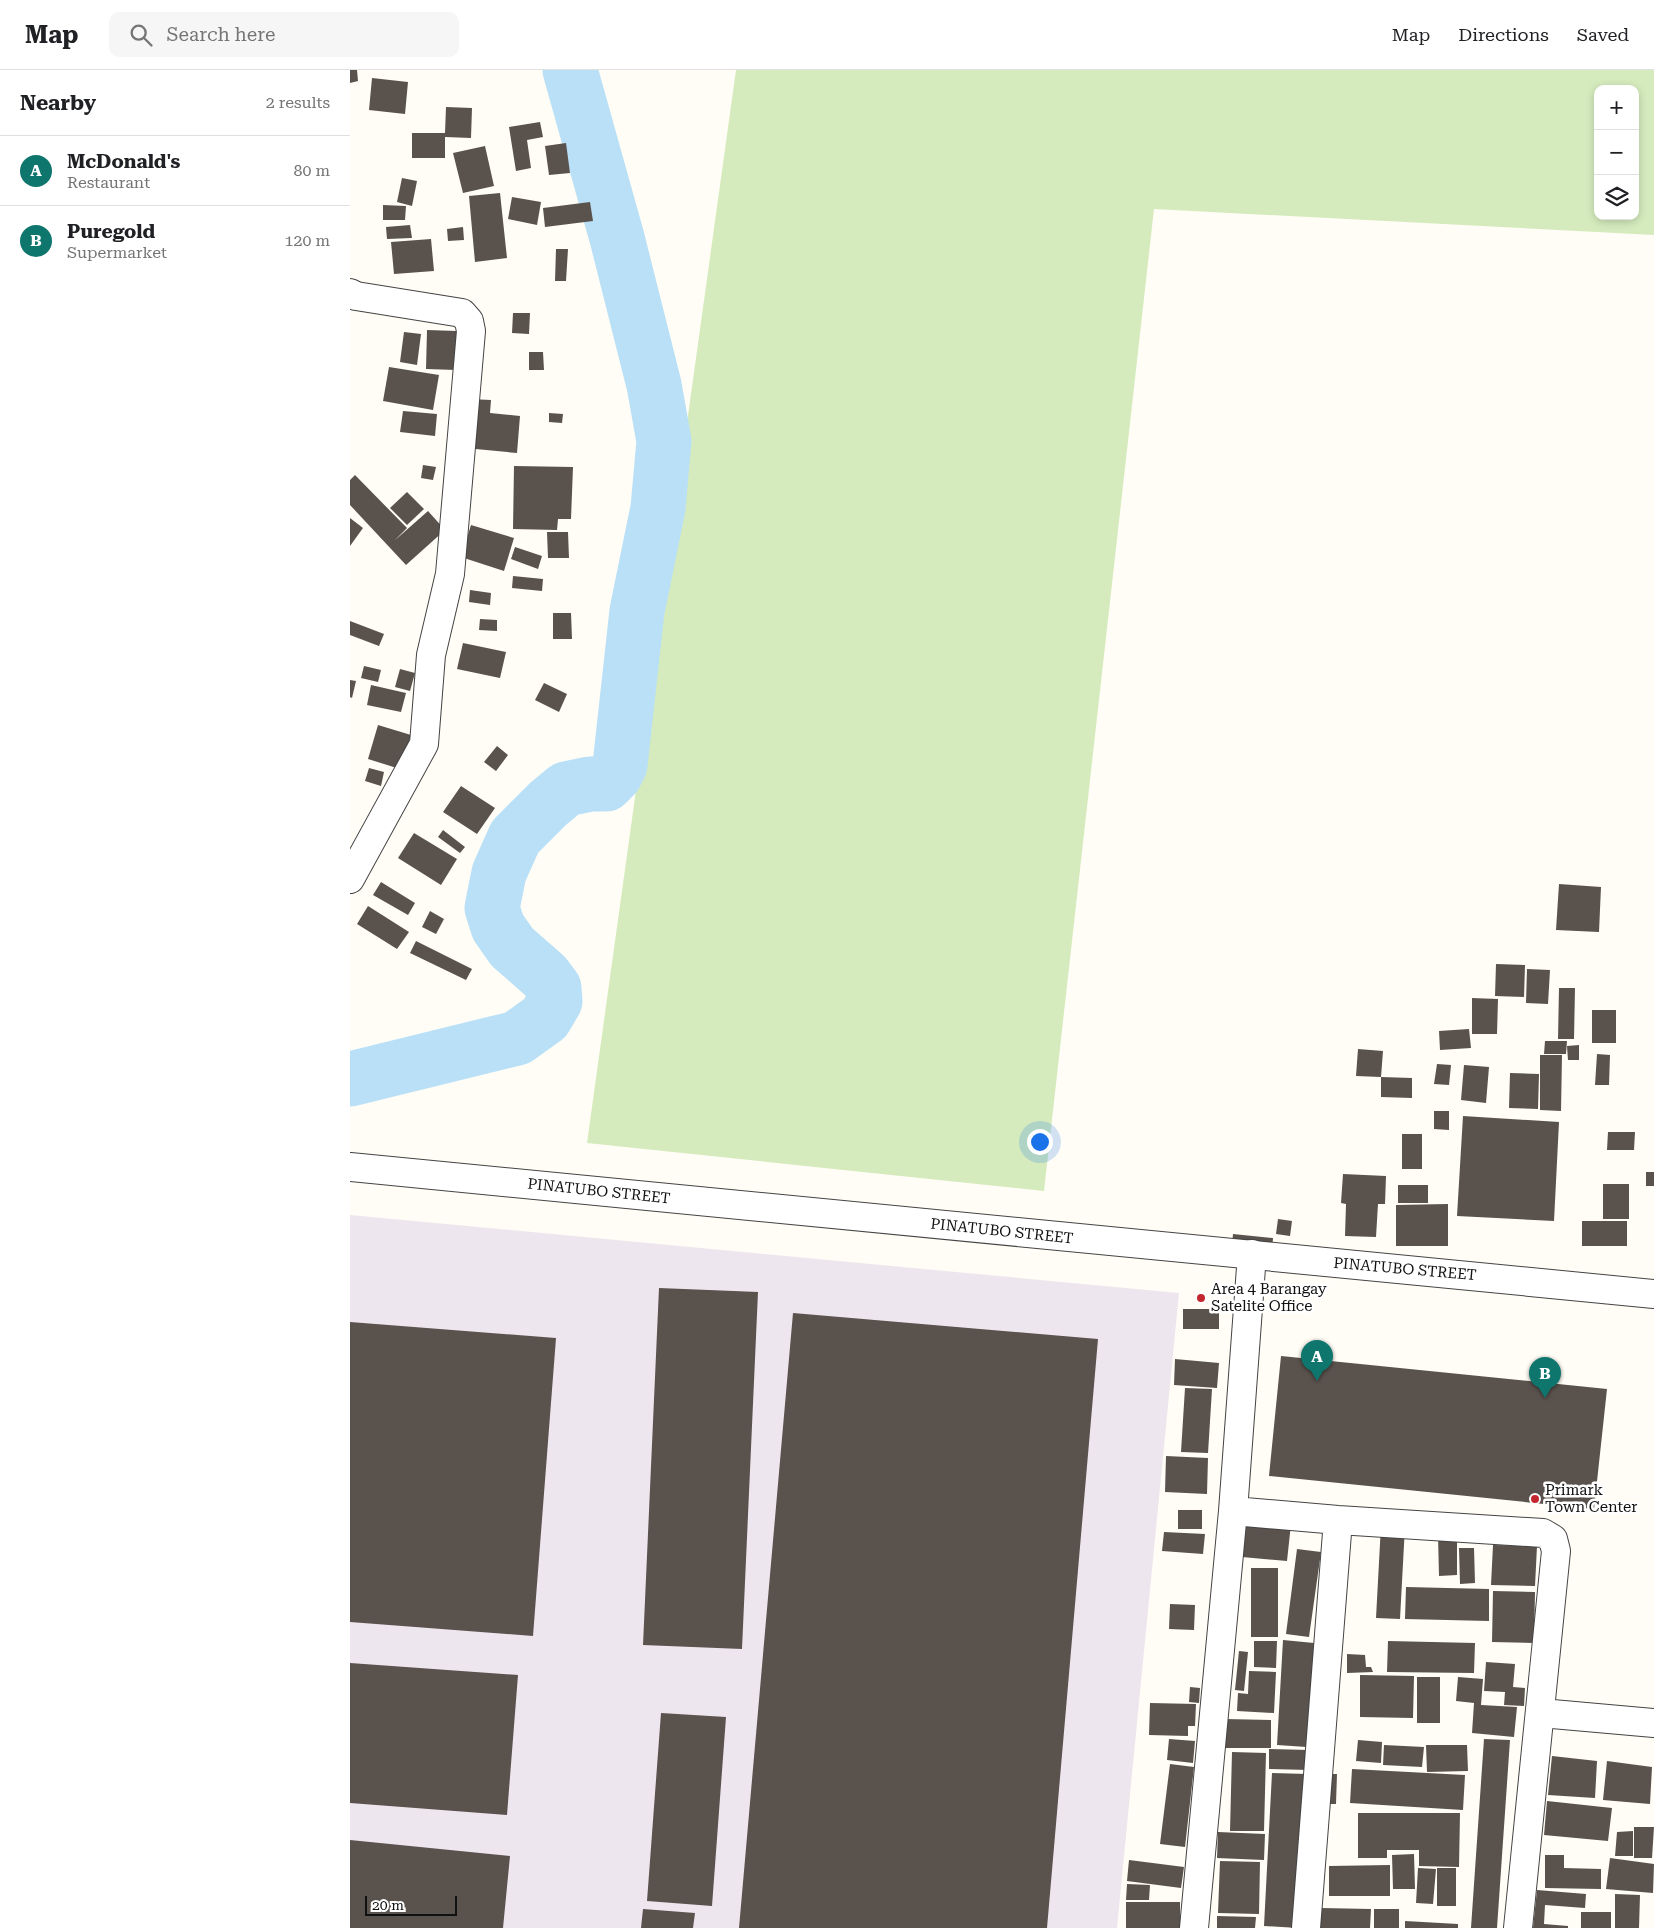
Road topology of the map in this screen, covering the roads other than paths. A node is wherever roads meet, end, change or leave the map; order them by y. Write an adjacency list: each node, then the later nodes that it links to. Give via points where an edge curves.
1 (350, 293): 2 (street, via 462,313 469,321 470,331 450,574 431,655 424,744)
2 (350, 879)
3 (350, 1167): 4 (street, PINATUBO STREET)
4 (1252, 1254): 5 (street, PINATUBO STREET); 6 (street)
5 (1654, 1294)
6 (1233, 1511): 7 (street); 10 (street)
7 (1338, 1520): 8 (street, via 1542,1533 1552,1539 1556,1551); 11 (street)
8 (1540, 1713): 9 (street); 12 (street)
9 (1654, 1723)
10 (1194, 1928)
11 (1306, 1928)
12 (1518, 1928)

